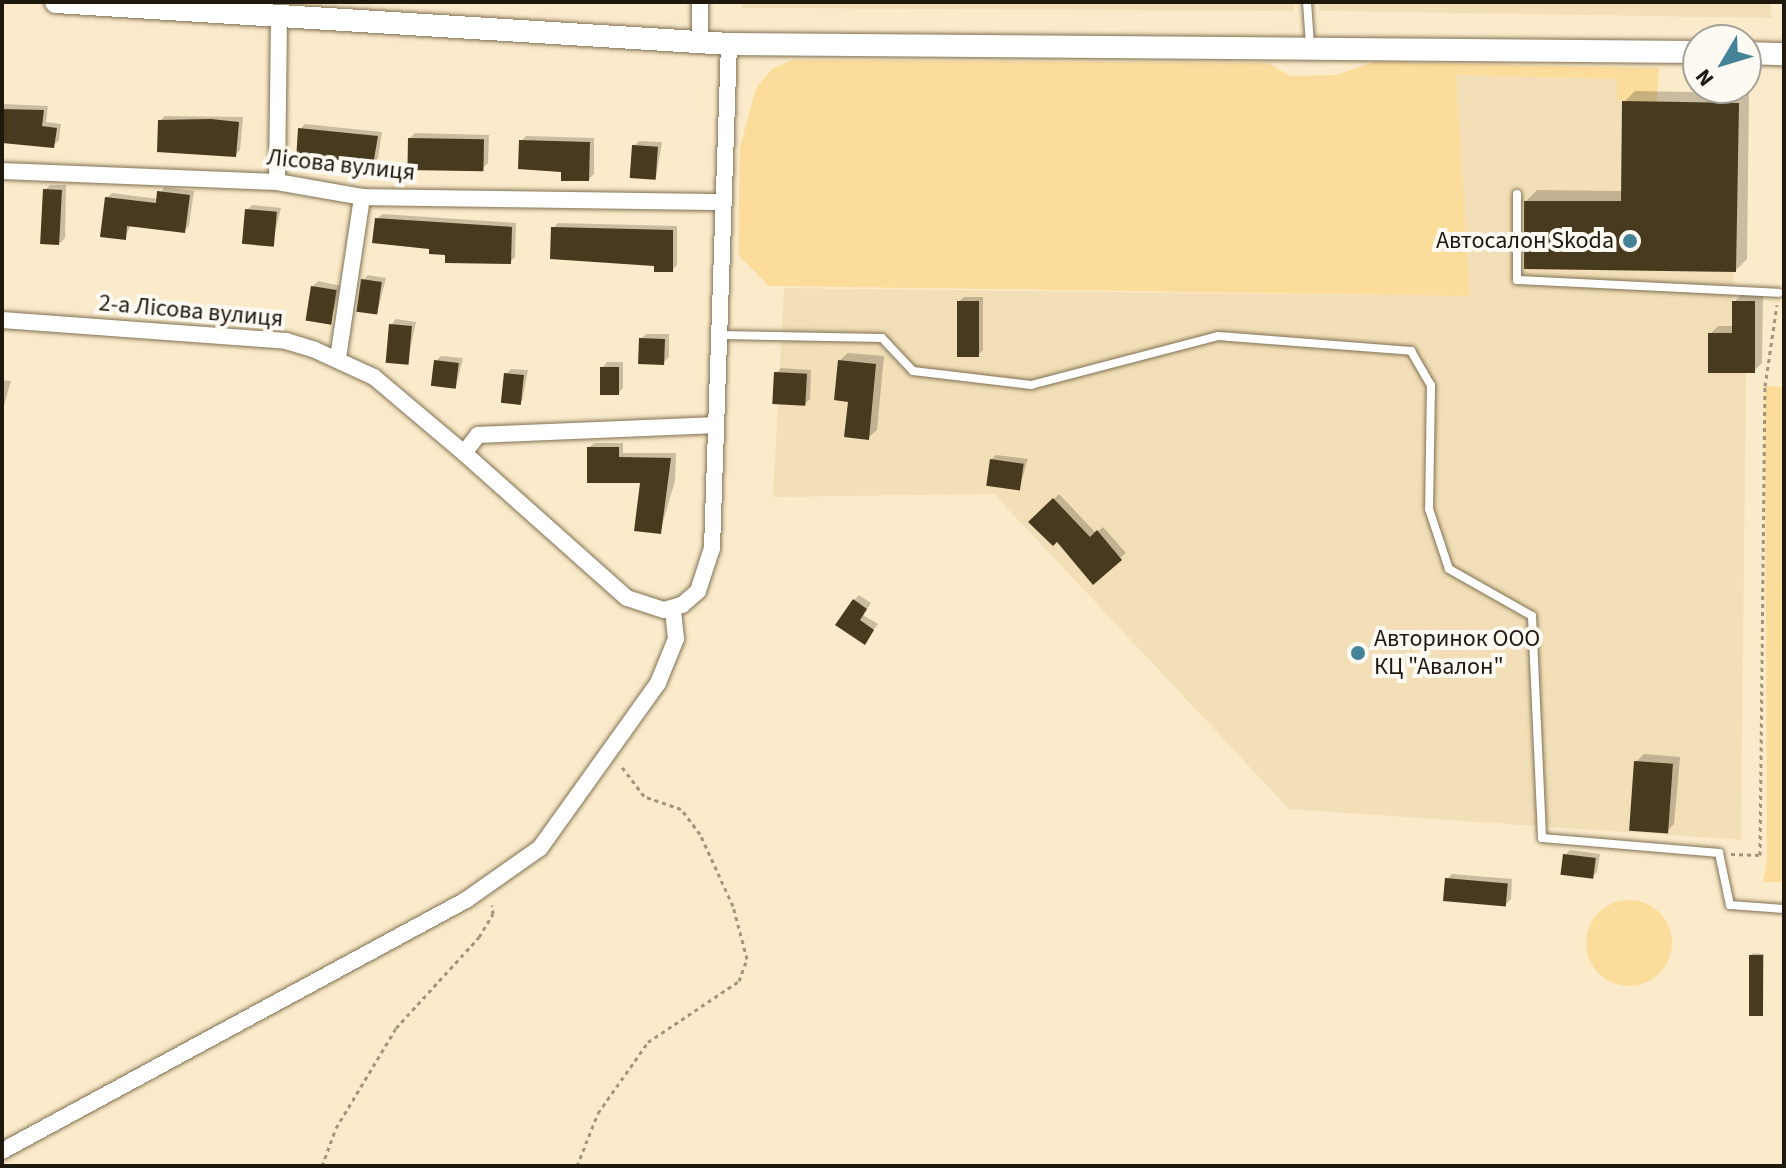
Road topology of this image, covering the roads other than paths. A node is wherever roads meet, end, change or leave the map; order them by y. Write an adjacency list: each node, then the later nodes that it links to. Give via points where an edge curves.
1 (56, 2): 4 (street)
2 (700, 2): 5 (street)
3 (1307, 2): 7 (lane)
4 (279, 15): 5 (street); 12 (street)
5 (700, 44): 6 (street)
6 (729, 44): 7 (street); 15 (street)
7 (1310, 46): 8 (street)
8 (1682, 52)
9 (1762, 53): 10 (street)
10 (1784, 54)
11 (2, 171): 12 (street, Лісова вулиця)
12 (277, 182): 14 (street, Лісова вулиця)
13 (1517, 194): 16 (lane, via 1517,280)
14 (362, 197): 15 (street, Лісова вулиця); 19 (street)
15 (723, 202): 18 (street)
16 (1779, 293)
17 (2, 320): 19 (street, 2-а Лісова вулиця, via 286,341)
18 (721, 335): 20 (street); 23 (lane, via 882,338 913,371 1031,385 1218,336 1411,351 1431,385 1429,509 1449,569 1532,616 1542,838 1719,853 1727,908)
19 (338, 358): 21 (street, 2-а Лісова вулиця, via 406,401)
20 (716, 425): 21 (street, via 478,435); 22 (street, via 709,563 698,591)
21 (464, 453): 22 (street, 2-а Лісова вулиця, via 627,598 656,610)
22 (673, 609): 24 (street, via 672,657 540,848 490,885)
23 (1784, 909)
24 (2, 1151)

